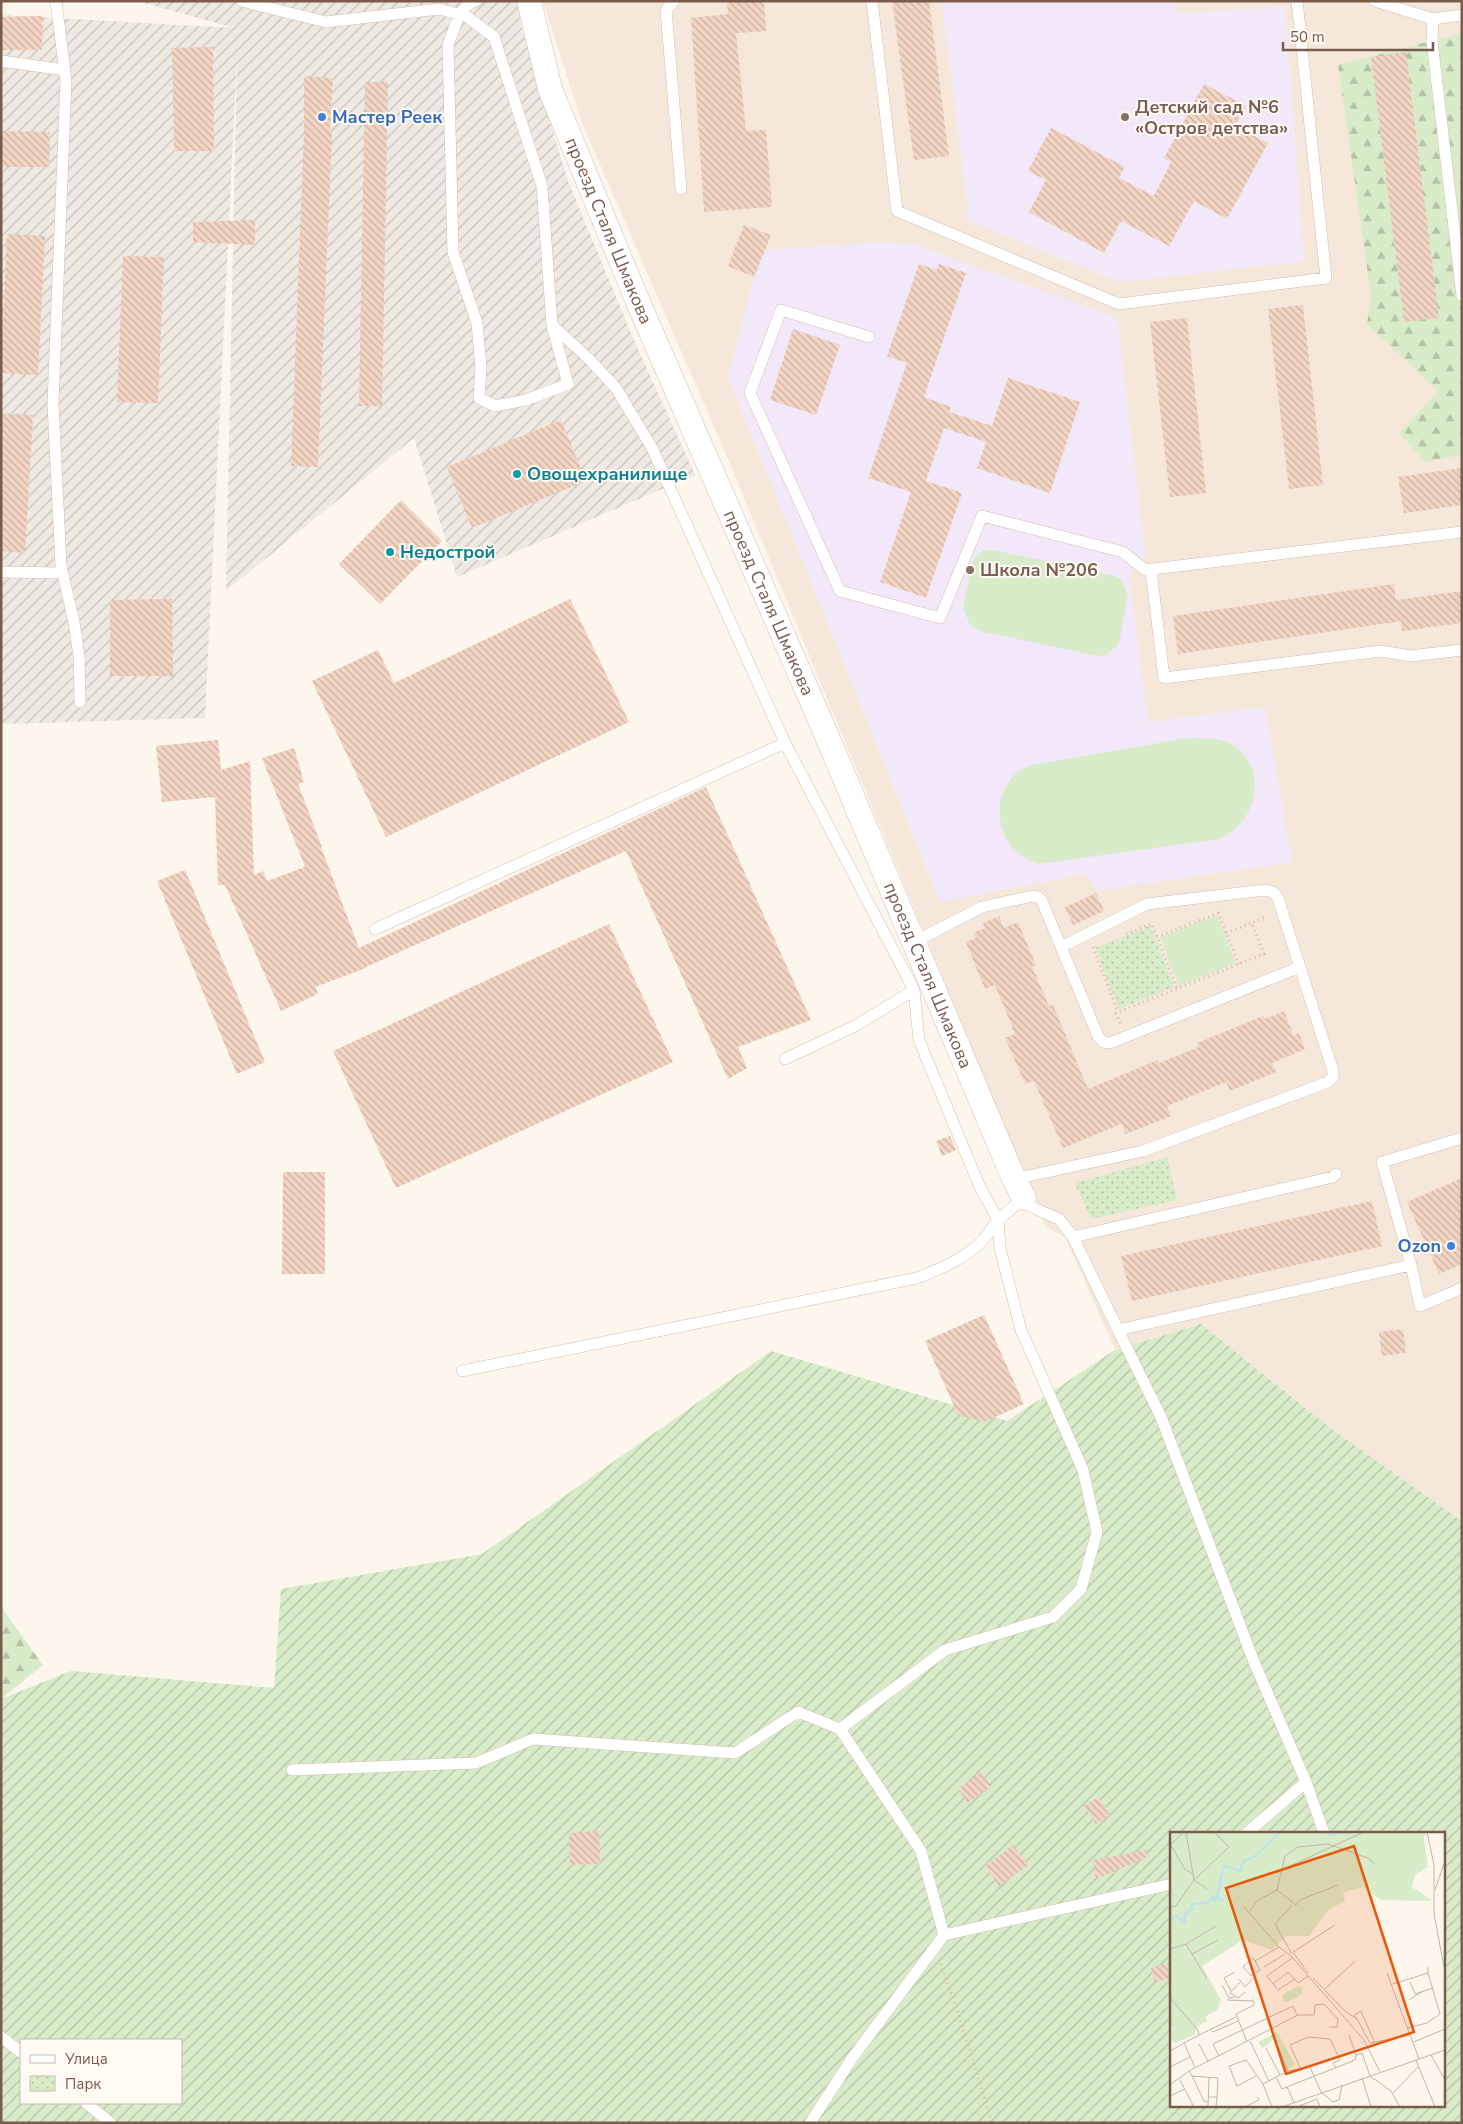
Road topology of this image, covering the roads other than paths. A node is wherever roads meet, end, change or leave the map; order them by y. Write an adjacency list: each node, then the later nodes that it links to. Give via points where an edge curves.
1 (56, 1): 13 (lane)
2 (242, 1): 9 (lane, via 326,22 439,9)
3 (476, 1): 9 (lane)
4 (530, 1): 26 (street, проезд Сталя Шмакова, via 550,89 638,302)
5 (674, 1): 14 (lane, via 666,10)
6 (872, 1): 7 (lane, via 897,211 1119,304 1326,278)
7 (1297, 1)
8 (1375, 1): 11 (lane)
9 (460, 14): 16 (lane, via 494,37 542,186); 16 (lane, via 448,44 453,252 477,323 481,368 479,398 495,406 526,400 568,384)
10 (1462, 15): 11 (lane)
11 (1433, 20): 15 (lane, via 1432,41)
12 (1, 61): 13 (lane)
13 (65, 70): 21 (lane, via 53,404)
14 (681, 189)
15 (1462, 296)
16 (552, 325): 24 (lane, via 616,388 652,448)
17 (869, 337): 19 (lane, via 781,310 750,393 840,592 940,618 982,516 1124,552 1145,570)
18 (1462, 532): 19 (lane)
19 (1151, 570): 22 (lane, via 1164,678 1381,651 1410,656)
20 (1, 572): 21 (lane)
21 (62, 573): 23 (lane, via 79,656)
22 (1462, 650)
23 (80, 702)
24 (785, 742): 25 (lane); 29 (lane)
25 (375, 929)
26 (914, 942): 27 (lane, via 982,907 1032,896 1042,901); 33 (street, проезд Сталя Шмакова)
27 (1061, 947): 28 (lane, via 1155,902 1265,890 1278,898); 28 (lane, via 1098,1036 1103,1042 1110,1043)
28 (1300, 967): 33 (lane, via 1333,1071 1328,1082 1143,1151)
29 (914, 990): 30 (lane, via 857,1025); 34 (lane, via 919,1040 979,1185)
30 (785, 1059)
31 (1462, 1138): 36 (lane, via 1382,1162)
32 (1336, 1174): 35 (lane)
33 (1019, 1188): 34 (lane); 35 (lane, via 1028,1204 1059,1219)
34 (998, 1220): 39 (lane, via 983,1240 966,1253 917,1278); 40 (lane, via 1000,1248 1021,1330 1083,1470 1097,1532 1081,1589 1053,1617 945,1650)
35 (1073, 1237): 38 (lane)
36 (1410, 1265): 37 (lane, via 1420,1306); 38 (lane)
37 (1462, 1288)
38 (1118, 1330): 42 (lane, via 1161,1417 1254,1662)
39 (462, 1371)
40 (840, 1729): 41 (lane, via 798,1712 736,1753 533,1739 476,1763); 46 (lane, via 921,1851)
41 (292, 1770)
42 (1306, 1782): 43 (lane); 44 (lane)
43 (1248, 1832)
44 (1324, 1832)
45 (1170, 1884): 46 (lane)
46 (944, 1935): 50 (lane)
47 (1, 2037): 48 (lane)
48 (20, 2051)
49 (87, 2104): 51 (lane)
50 (808, 2122)
51 (111, 2123)

